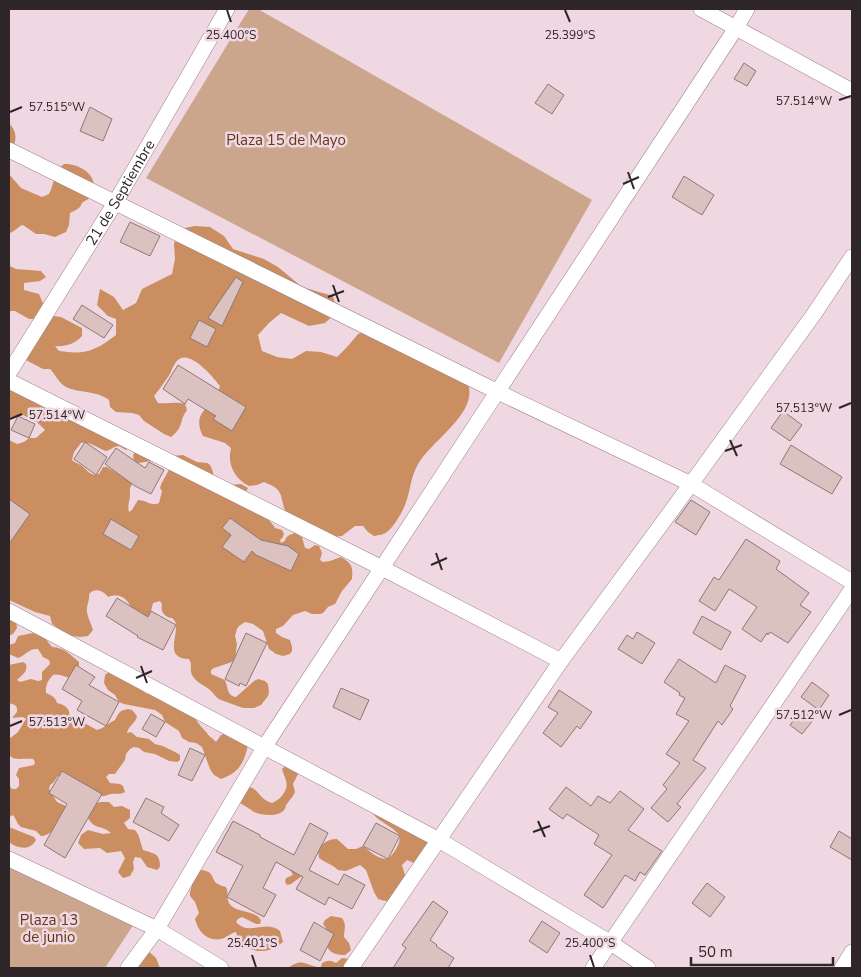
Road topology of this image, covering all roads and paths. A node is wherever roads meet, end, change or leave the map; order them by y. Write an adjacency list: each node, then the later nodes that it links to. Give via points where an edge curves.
1 (227, 9): 7 (street, 21 de Septiembre)
2 (701, 9): 4 (street)
3 (747, 9): 4 (street)
4 (736, 28): 5 (street); 11 (street)
5 (852, 91)
6 (9, 150): 7 (street)
7 (115, 203): 9 (street, 21 de Septiembre); 11 (street)
8 (852, 257): 12 (street)
9 (9, 373)
10 (9, 382): 13 (street)
11 (498, 392): 12 (street); 13 (street)
12 (691, 484): 14 (street); 17 (street)
13 (382, 568): 17 (street); 18 (street)
14 (852, 582)
15 (852, 589): 22 (street)
16 (9, 611): 18 (street)
17 (561, 662): 19 (street)
18 (265, 746): 19 (street); 21 (street)
19 (439, 840): 22 (street); 26 (street)
20 (9, 859): 21 (street)
21 (156, 929): 24 (street); 25 (street)
22 (611, 943): 27 (street); 28 (street)
23 (852, 952): 29 (street)
24 (128, 968)
25 (221, 968)
26 (351, 968)
27 (593, 968)
28 (648, 968)
29 (842, 968)

